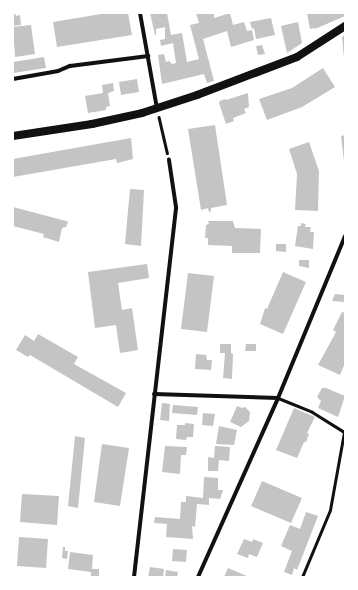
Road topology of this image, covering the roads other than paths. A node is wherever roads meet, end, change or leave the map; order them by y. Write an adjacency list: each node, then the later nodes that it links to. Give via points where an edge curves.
1 (140, 13): 3 (street)
2 (345, 26): 5 (main road, via 297,57)
3 (148, 56): 4 (street, via 70,66 58,71); 5 (street)
4 (13, 79)
5 (157, 108): 6 (main road, via 92,124)
6 (13, 136)
7 (169, 160): 9 (street, via 176,207)
8 (345, 236): 10 (street)
9 (154, 394): 10 (street); 11 (street)
10 (278, 398): 12 (street); 13 (lane, via 312,412 344,432 330,510)
11 (134, 577)
12 (198, 577)
13 (302, 577)

